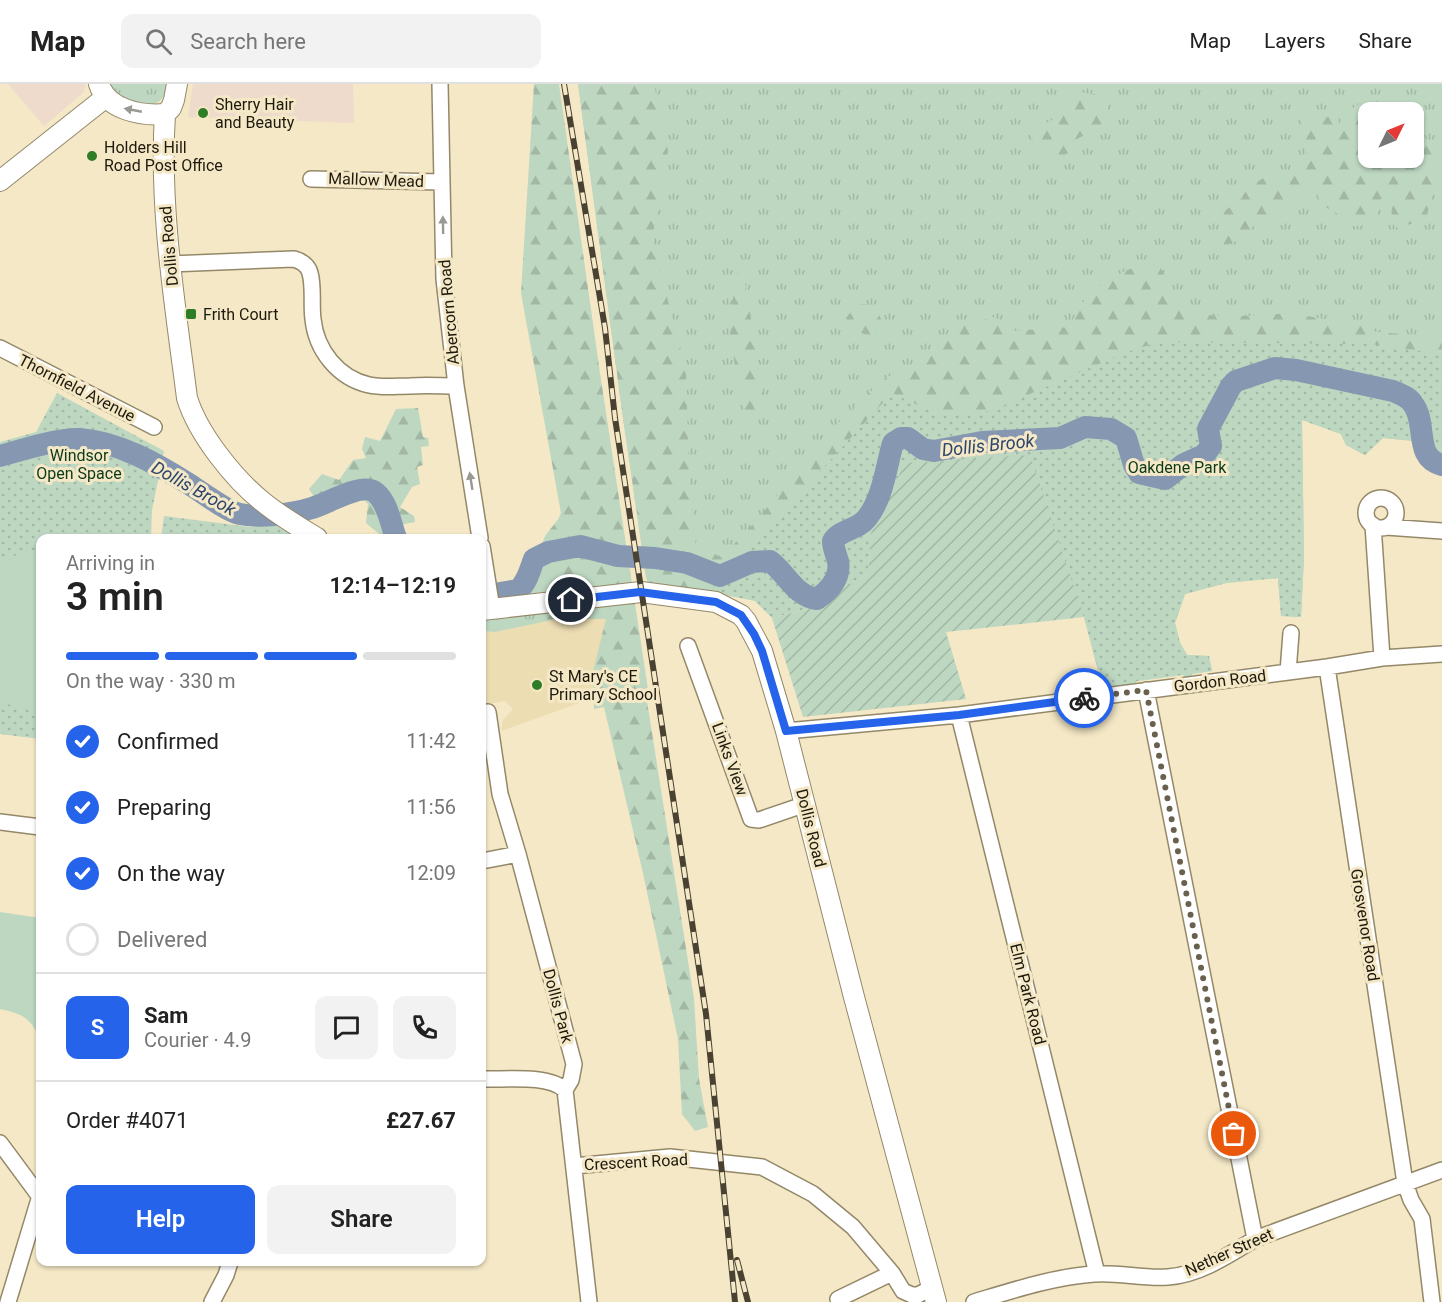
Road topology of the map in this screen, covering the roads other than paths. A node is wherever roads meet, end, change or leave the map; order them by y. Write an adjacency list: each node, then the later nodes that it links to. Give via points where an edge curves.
1 (177, 84): 4 (main road, via 171,108)
2 (441, 84): 7 (street, Abercorn Road)
3 (102, 91): 4 (main road, one-way to 3, via 114,106); 6 (main road)
4 (165, 114): 8 (main road, Dollis Road)
5 (311, 178): 7 (street, Mallow Mead)
6 (0, 182)
7 (441, 183): 10 (street, Abercorn Road, one-way to 7, via 444,279)
8 (170, 264): 10 (street, via 299,261 310,274 318,341 337,368 368,385); 13 (main road, Dollis Road, via 191,410 228,465 264,504)
9 (0, 348): 11 (street, Thornfield Avenue)
10 (456, 386): 14 (street, Abercorn Road, one-way to 10)
11 (154, 427)
12 (1442, 531): 20 (street, via 1379,526)
13 (311, 534)
14 (479, 534)
15 (486, 583): 16 (street)
16 (488, 601): 26 (main road, Dollis Road, via 640,592 716,602 741,615 754,634)
17 (1291, 633): 22 (street)
18 (688, 646): 27 (street, Links View, via 751,819 759,820)
19 (1442, 654): 20 (street, Gordon Road)
20 (1382, 657): 21 (street, Gordon Road)
21 (1327, 667): 22 (street, Gordon Road); 37 (street, Grosvenor Road)
22 (1287, 672): 23 (street, Gordon Road)
23 (1146, 690): 25 (street, Gordon Road); 40 (street)
24 (491, 712): 30 (street, Dollis Park, via 500,794)
25 (959, 715): 26 (street, Gordon Road); 43 (street, Elm Park Road)
26 (786, 731): 27 (main road, Dollis Road)
27 (806, 804): 44 (main road, Dollis Road)
28 (0, 822): 29 (street)
29 (36, 826)
30 (518, 854): 31 (street); 33 (street, Dollis Park, via 574,1064)
31 (486, 860)
32 (486, 1079): 33 (street, via 546,1080)
33 (565, 1090): 35 (street, Dollis Park)
34 (0, 1143): 38 (street)
35 (574, 1166): 42 (street, Crescent Road, via 670,1157 762,1167 813,1194 853,1227); 48 (street, Dollis Park)
36 (1442, 1170): 37 (street, Nether Street)
37 (1405, 1183): 40 (street, Nether Street); 50 (street, Grosvenor Road, via 1422,1219)
38 (36, 1192)
39 (36, 1210): 46 (street)
40 (1255, 1239): 43 (street, Nether Street, via 1195,1271 1169,1277)
41 (229, 1266): 47 (street)
42 (892, 1273): 44 (street, Crescent Road, via 903,1291); 45 (street)
43 (1096, 1274): 49 (street, Nether Street, via 1043,1281)
44 (935, 1295)
45 (838, 1299)
46 (8, 1302)
47 (212, 1302)
48 (589, 1302)
49 (974, 1302)
50 (1432, 1302)

